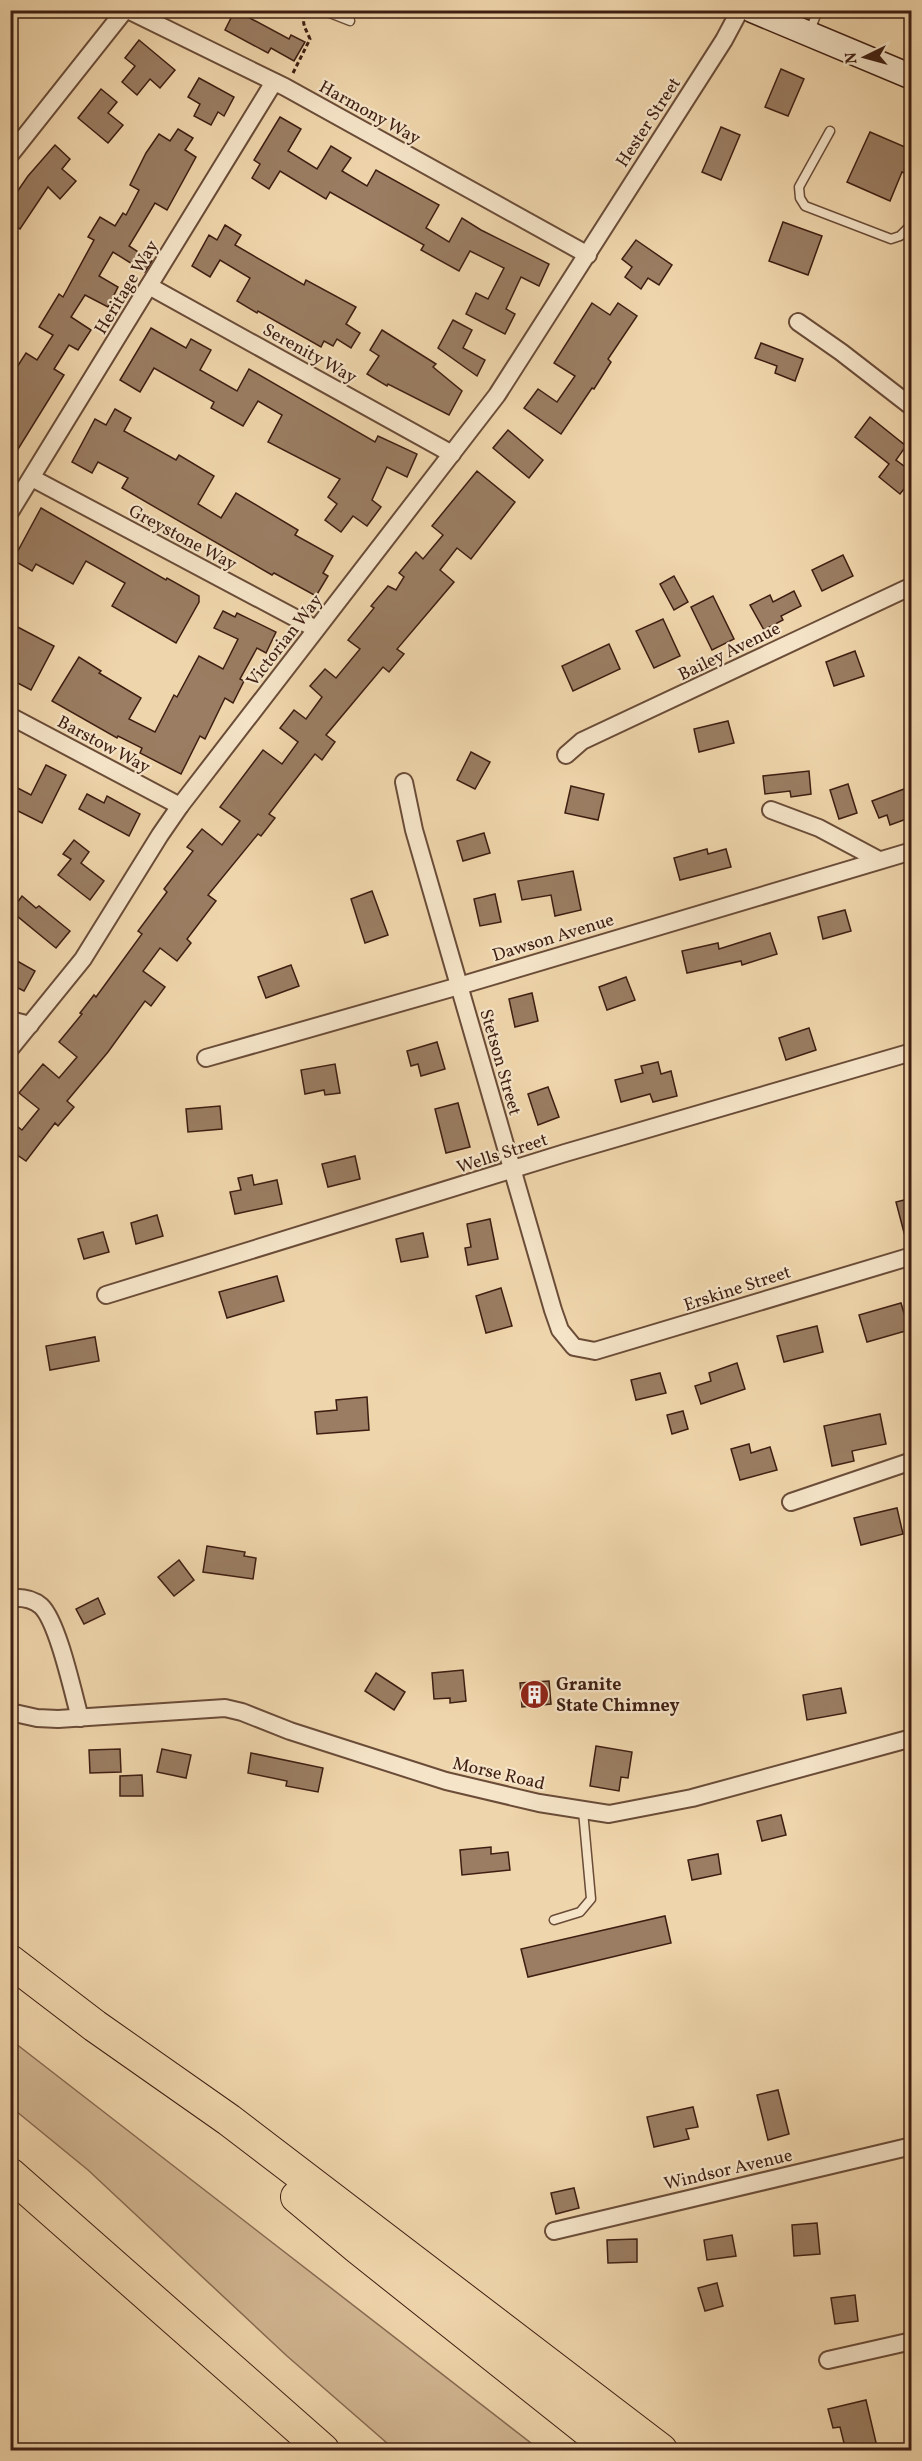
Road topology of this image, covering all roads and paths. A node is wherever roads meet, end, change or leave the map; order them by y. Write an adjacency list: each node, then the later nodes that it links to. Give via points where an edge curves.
1 (127, 10): 10 (street, Harmony Way); 12 (street)
2 (307, 10): 10 (path, via 302,18 310,39 308,45)
3 (322, 10): 7 (lane)
4 (740, 10): 14 (street, Hester Street)
5 (752, 10): 8 (main road)
6 (818, 10): 8 (lane)
7 (350, 21)
8 (808, 33): 9 (main road)
9 (909, 74)
10 (280, 84): 14 (street, Harmony Way); 15 (street, Heritage Way)
11 (830, 130): 13 (lane, via 799,187 805,206 891,239)
12 (10, 154)
13 (912, 224)
14 (588, 255): 18 (street, Victorian Way, via 514,371)
15 (149, 286): 18 (street, Serenity Way); 19 (street, Heritage Way)
16 (798, 322): 17 (street)
17 (912, 407)
18 (452, 454): 22 (street, Victorian Way)
19 (32, 478): 20 (street, Heritage Way); 22 (street, Greystone Way)
20 (10, 512)
21 (912, 586): 24 (street, Bailey Avenue, via 582,741)
22 (316, 629): 26 (street, Victorian Way)
23 (10, 716): 26 (street, Barstow Way)
24 (566, 755)
25 (404, 782): 30 (street, Stetson Street)
26 (180, 806): 32 (street, Victorian Way, via 83,959)
27 (771, 810): 29 (street, via 819,828)
28 (912, 851): 29 (street, Dawson Avenue)
29 (879, 860): 30 (street, Dawson Avenue)
30 (459, 986): 35 (street, Dawson Avenue); 36 (street, Stetson Street)
31 (10, 1020): 32 (street)
32 (30, 1025): 33 (street, Victorian Way)
33 (10, 1049)
34 (912, 1052): 36 (street, Wells Street)
35 (206, 1058)
36 (513, 1170): 38 (street, Wells Street); 39 (street, Stetson Street, via 553,1310)
37 (912, 1256): 39 (street, Erskine Street, via 595,1351)
38 (106, 1295)
39 (574, 1347)
40 (912, 1461): 41 (street)
41 (791, 1502)
42 (10, 1598): 44 (street, via 22,1597 41,1606 53,1624)
43 (10, 1712): 44 (street, Morse Road, via 37,1719)
44 (80, 1718): 46 (street, Morse Road, via 225,1708 446,1782)
45 (912, 1738): 46 (street, Morse Road, via 651,1808 609,1814)
46 (583, 1811): 47 (lane, via 591,1899 580,1912)
47 (554, 1920)
48 (10, 1961): 49 (highway)
49 (95, 2026): 56 (highway, via 358,2248); 57 (highway, via 229,2120)
50 (912, 2145): 52 (street, Windsor Avenue)
51 (10, 2174): 55 (highway)
52 (554, 2231)
53 (912, 2342): 54 (street)
54 (828, 2360)
55 (323, 2451)
56 (612, 2451)
57 (662, 2451)

